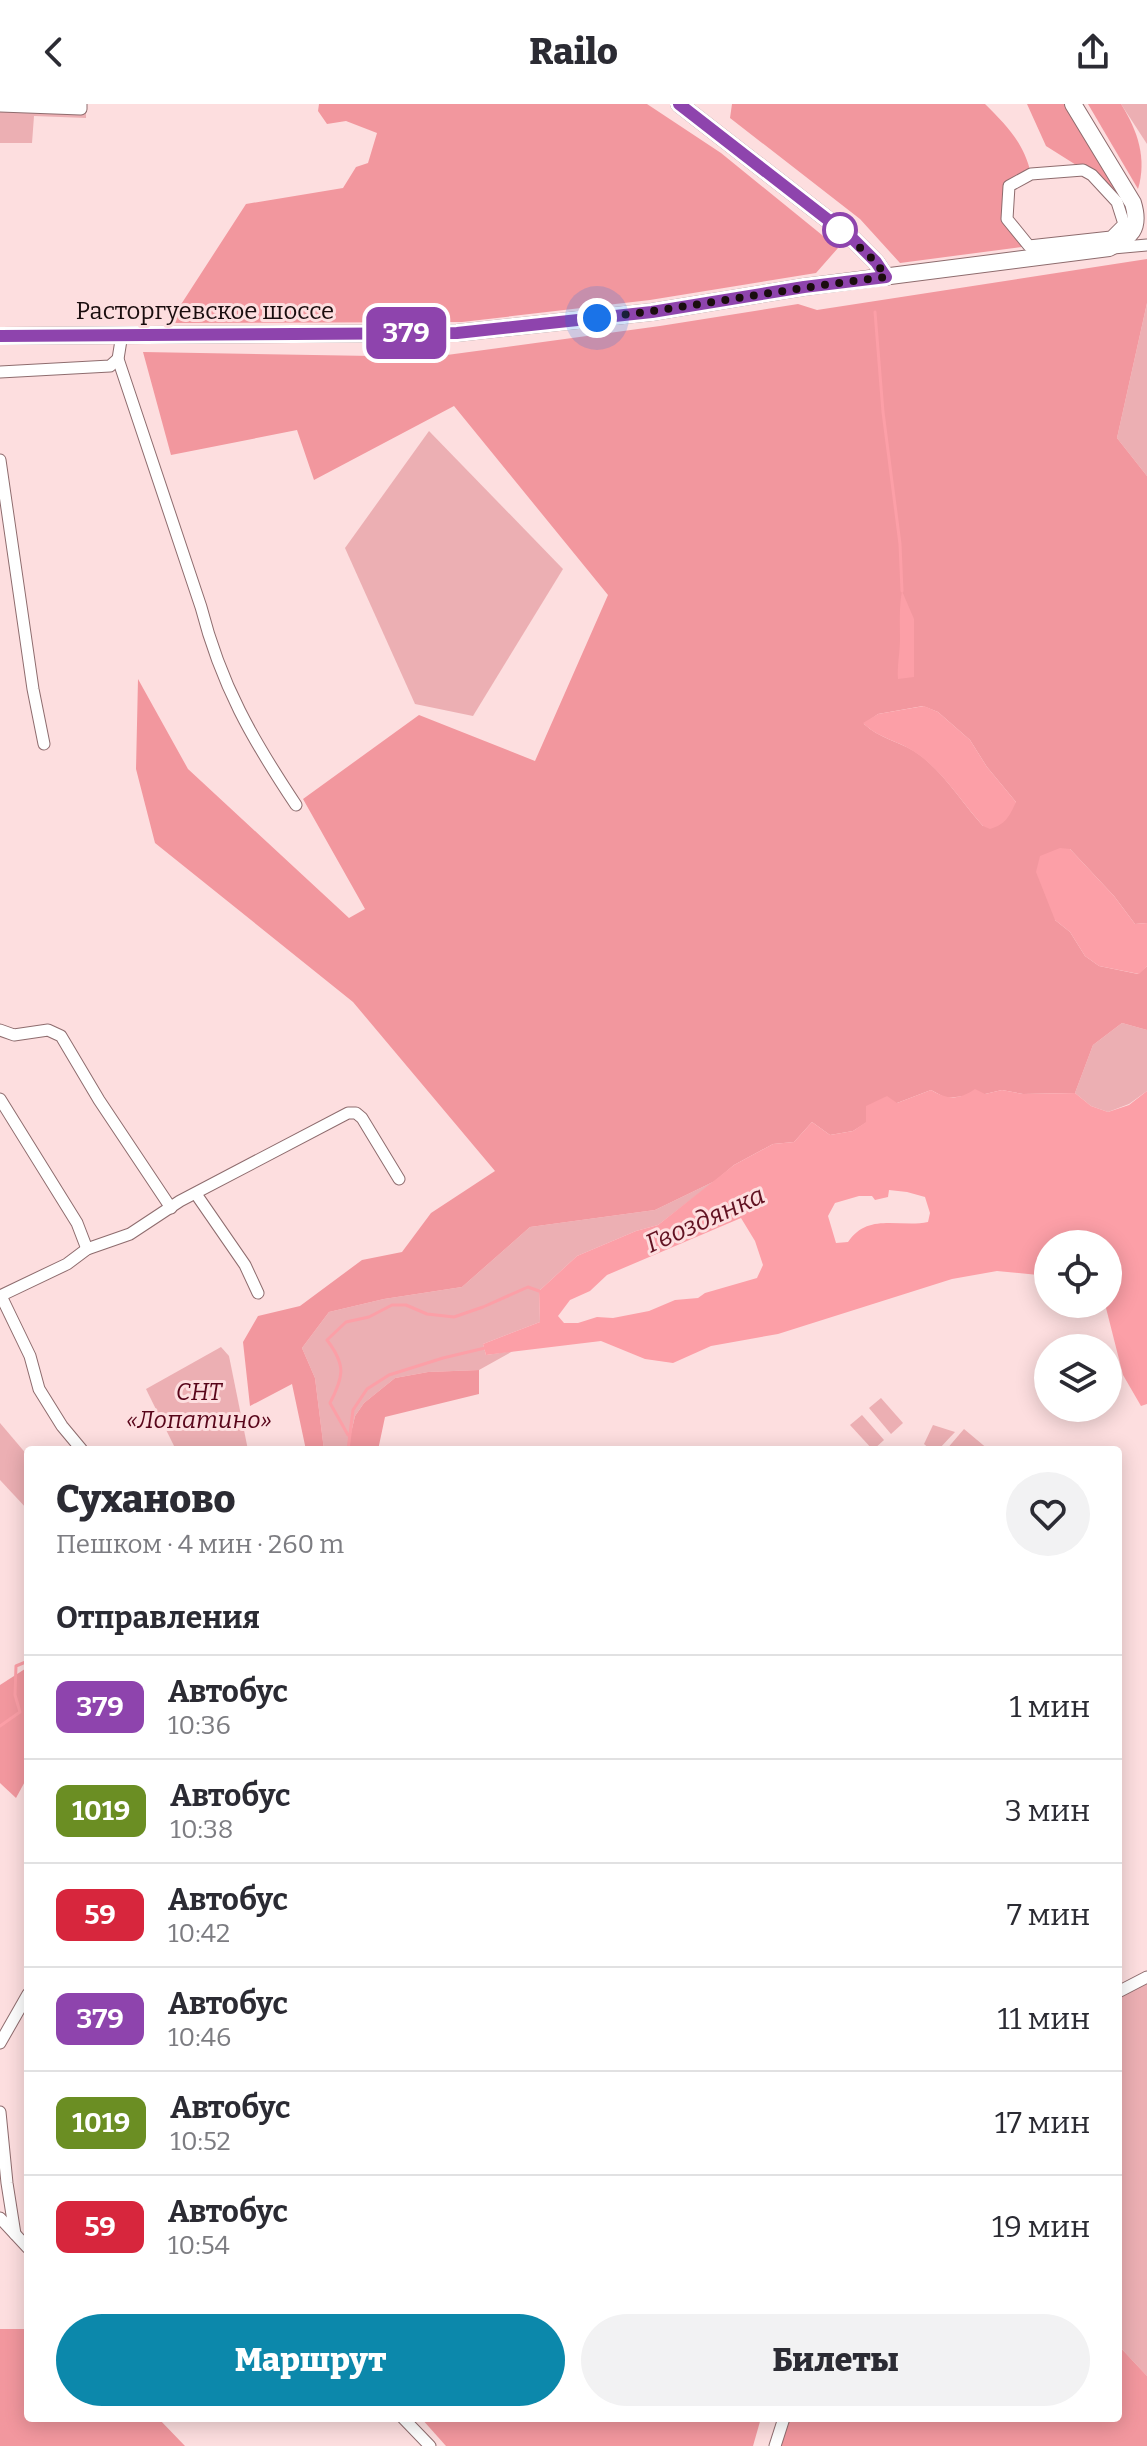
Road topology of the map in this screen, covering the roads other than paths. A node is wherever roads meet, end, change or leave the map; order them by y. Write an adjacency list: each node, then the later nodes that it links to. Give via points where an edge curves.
1 (81, 104): 4 (street, via 81,109)
2 (679, 104): 8 (main road, via 854,240)
3 (1073, 104): 7 (main road, via 1137,215 1131,234)
4 (0, 106)
5 (1124, 224): 5 (street, via 1111,237 1029,246 1007,219 1009,186 1031,174 1083,170 1117,202)
6 (1147, 245): 7 (street)
7 (1109, 248): 8 (main road, Расторгуевское шоссе)
8 (886, 277): 9 (main road, Расторгуевское шоссе, via 652,312 457,333)
9 (122, 334): 10 (main road, Расторгуевское шоссе); 11 (street)
10 (0, 336)
11 (118, 359): 12 (street, via 110,366); 15 (street, via 238,712)
12 (0, 372)
13 (0, 460): 14 (street)
14 (44, 744)
15 (296, 805)
16 (0, 1030): 20 (street, via 14,1035 48,1030 61,1036)
17 (0, 1099): 21 (street, via 77,1223)
18 (399, 1179): 19 (street, via 362,1118 348,1113)
19 (196, 1194): 20 (street); 22 (street)
20 (171, 1208): 21 (street, via 130,1234)
21 (87, 1249): 23 (street)
22 (258, 1293)
23 (1, 1296): 24 (street, via 30,1356 39,1389)
24 (79, 1446)
25 (1147, 1977): 26 (street)
26 (1122, 1990)
27 (24, 2001): 28 (street)
28 (0, 2043)
29 (0, 2112): 30 (street)
30 (7, 2183): 31 (street); 33 (street)
31 (0, 2196)
32 (0, 2218): 33 (street)
33 (15, 2234): 34 (street)
34 (24, 2244)
35 (407, 2422): 37 (street)
36 (783, 2422): 38 (street)
37 (430, 2446)
38 (775, 2446)

